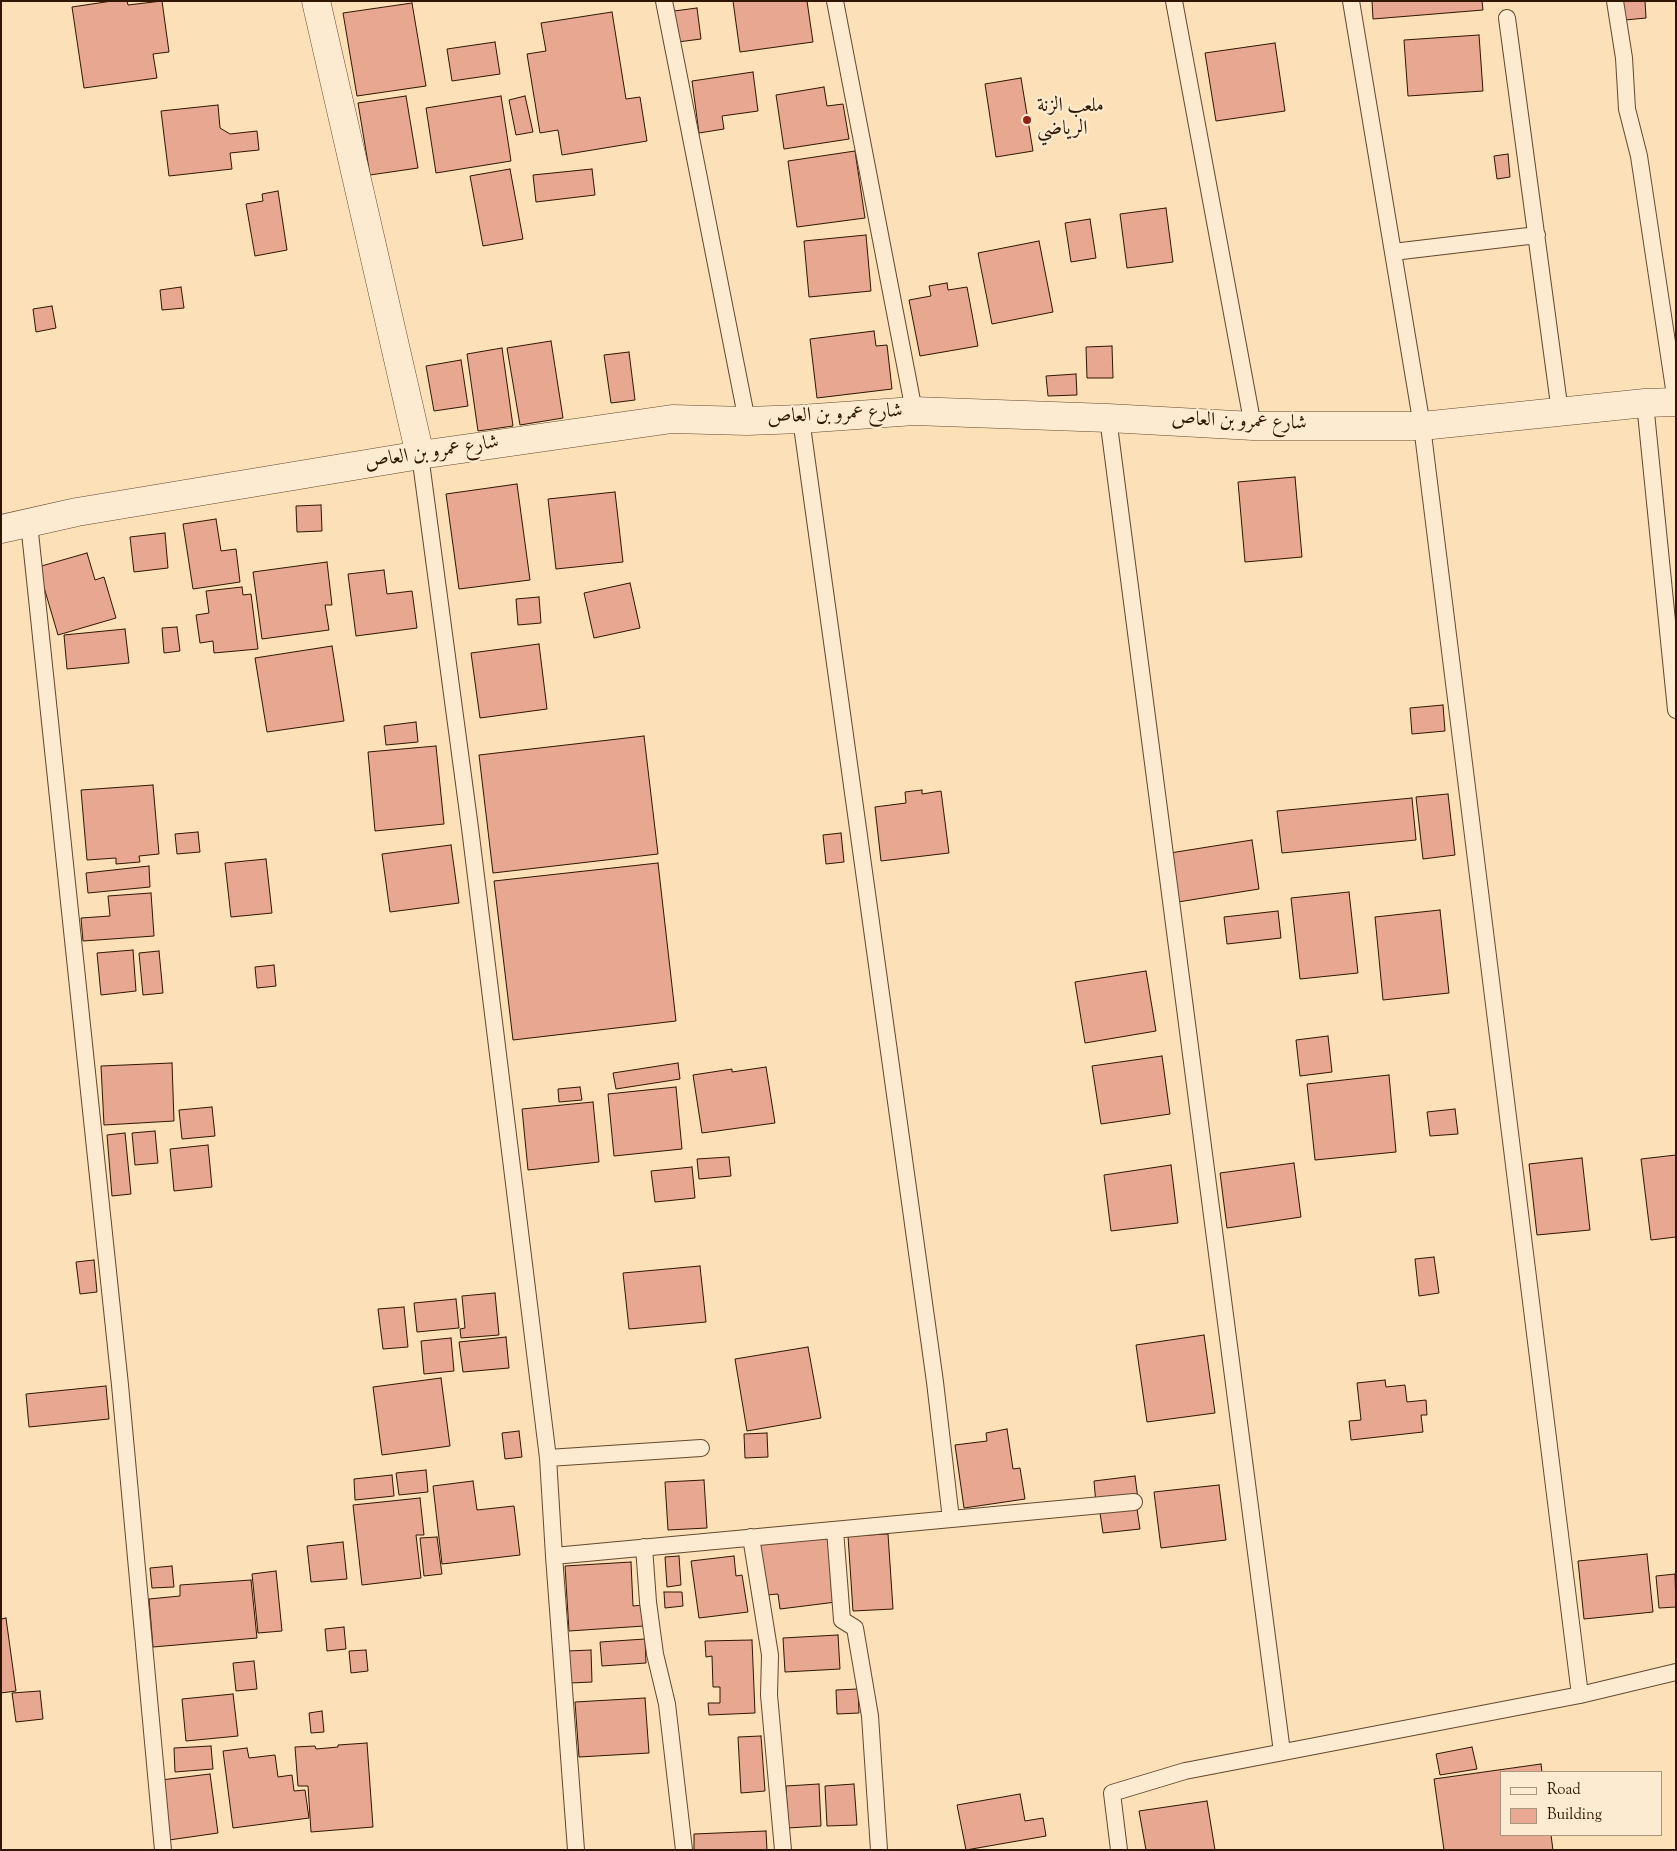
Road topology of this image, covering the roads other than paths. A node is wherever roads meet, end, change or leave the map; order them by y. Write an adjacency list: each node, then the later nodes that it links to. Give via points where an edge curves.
1 (316, 1): 19 (street)
2 (664, 1): 16 (lane)
3 (835, 1): 12 (lane)
4 (1174, 1): 17 (lane)
5 (1351, 1): 9 (lane)
6 (1615, 1): 10 (lane, via 1624,58 1627,109 1638,156)
7 (1507, 18): 8 (lane)
8 (1537, 234): 9 (lane); 13 (lane)
9 (1393, 252): 18 (lane)
10 (1676, 402): 11 (street, شارع عمرو بن العاص)
11 (1645, 403): 13 (street, شارع عمرو بن العاص); 22 (lane)
12 (914, 412): 14 (street, شارع عمرو بن العاص); 15 (street, شارع عمرو بن العاص)
13 (1560, 412): 18 (street, شارع عمرو بن العاص)
14 (1108, 418): 17 (street, شارع عمرو بن العاص); 33 (lane)
15 (801, 419): 16 (street, شارع عمرو بن العاص); 26 (lane, via 935,1382)
16 (747, 421): 19 (street, شارع عمرو بن العاص, via 672,419)
17 (1253, 426): 18 (street, شارع عمرو بن العاص)
18 (1422, 426): 32 (lane)
19 (420, 455): 20 (street, شارع عمرو بن العاص, via 77,512); 24 (lane)
20 (29, 523): 21 (street, شارع عمرو بن العاص); 34 (lane, via 120,1385)
21 (1, 529)
22 (1676, 710)
23 (702, 1448): 24 (lane)
24 (548, 1458): 30 (lane)
25 (1134, 1502): 26 (lane)
26 (951, 1519): 27 (lane)
27 (835, 1530): 28 (lane); 38 (lane, via 842,1620 856,1628 870,1716)
28 (751, 1538): 29 (lane); 37 (lane, via 770,1655 769,1695)
29 (644, 1547): 30 (lane); 36 (lane, via 655,1654 668,1704)
30 (554, 1556): 35 (lane)
31 (1676, 1672): 32 (lane)
32 (1580, 1695): 33 (lane)
33 (1282, 1752): 39 (lane, via 1185,1771 1112,1793)
34 (163, 1850)
35 (576, 1850)
36 (684, 1850)
37 (783, 1850)
38 (879, 1850)
39 (1120, 1850)

